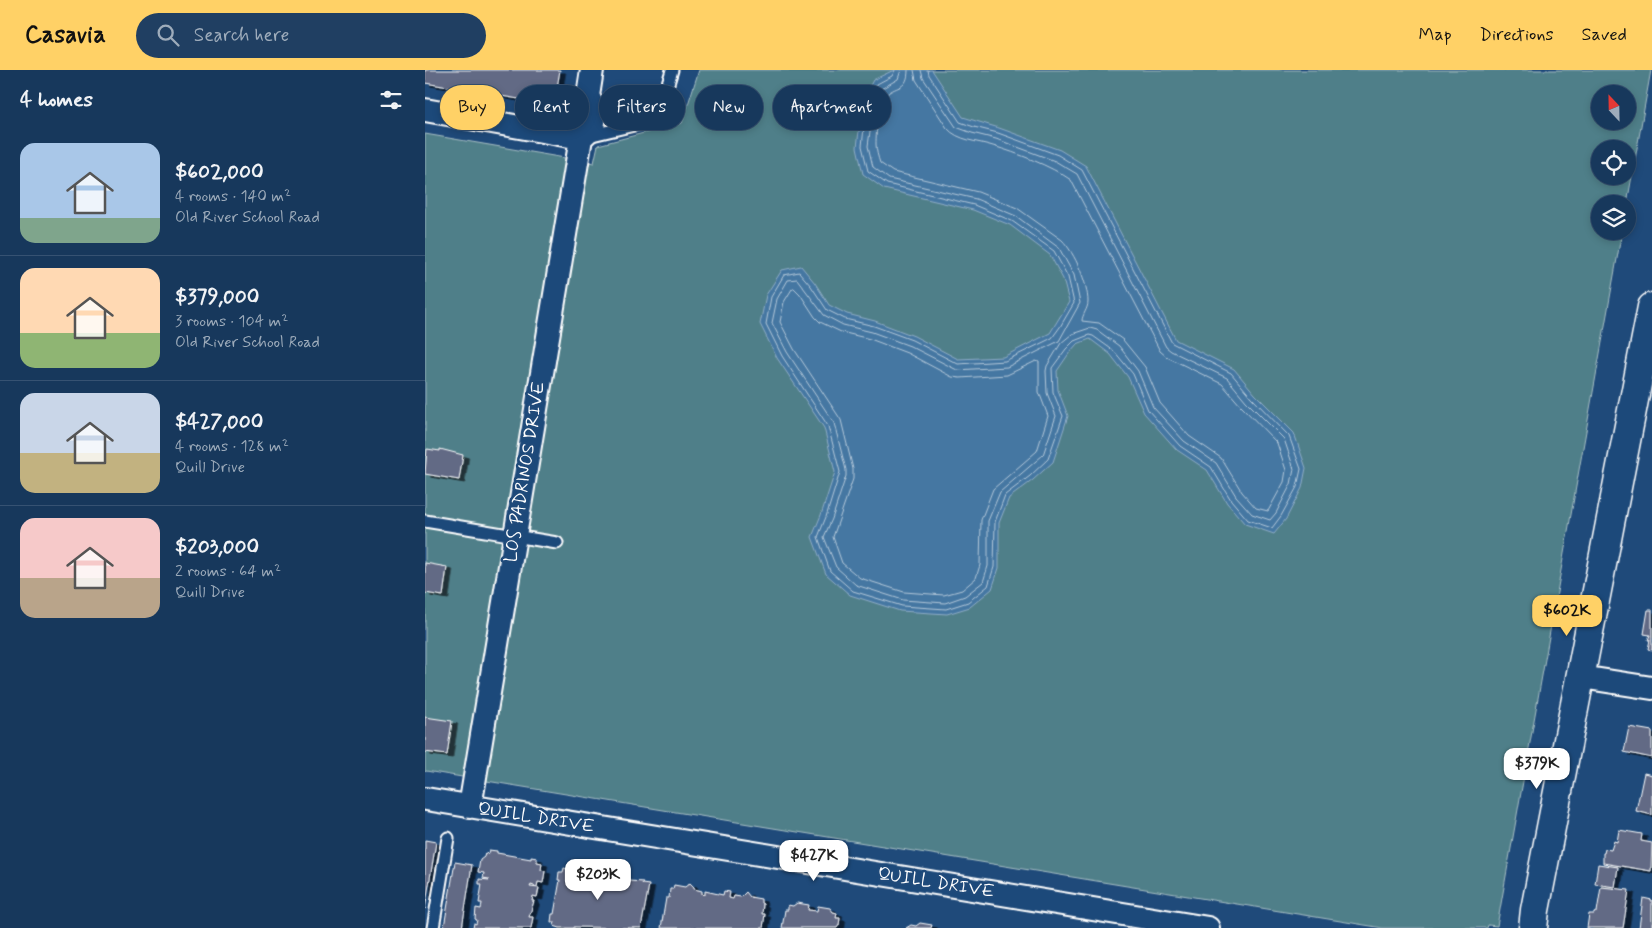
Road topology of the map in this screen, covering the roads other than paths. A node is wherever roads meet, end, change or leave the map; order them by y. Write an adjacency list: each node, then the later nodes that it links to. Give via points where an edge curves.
1 (592, 70): 4 (street, LOS PADRINOS DRIVE, via 588,96 596,112 593,127)
2 (672, 70): 4 (lane, via 662,103 647,122)
3 (425, 110): 4 (street)
4 (581, 138): 7 (street, LOS PADRINOS DRIVE)
5 (1652, 307): 9 (main road)
6 (425, 521): 7 (lane)
7 (515, 536): 8 (lane); 12 (street, LOS PADRINOS DRIVE)
8 (557, 543)
9 (1581, 677): 10 (street); 16 (main road)
10 (1652, 688)
11 (426, 800): 12 (street, QUILL DRIVE)
12 (470, 807): 15 (street, QUILL DRIVE)
13 (448, 838): 14 (lane)
14 (433, 928)
15 (1208, 928)
16 (1533, 928)

